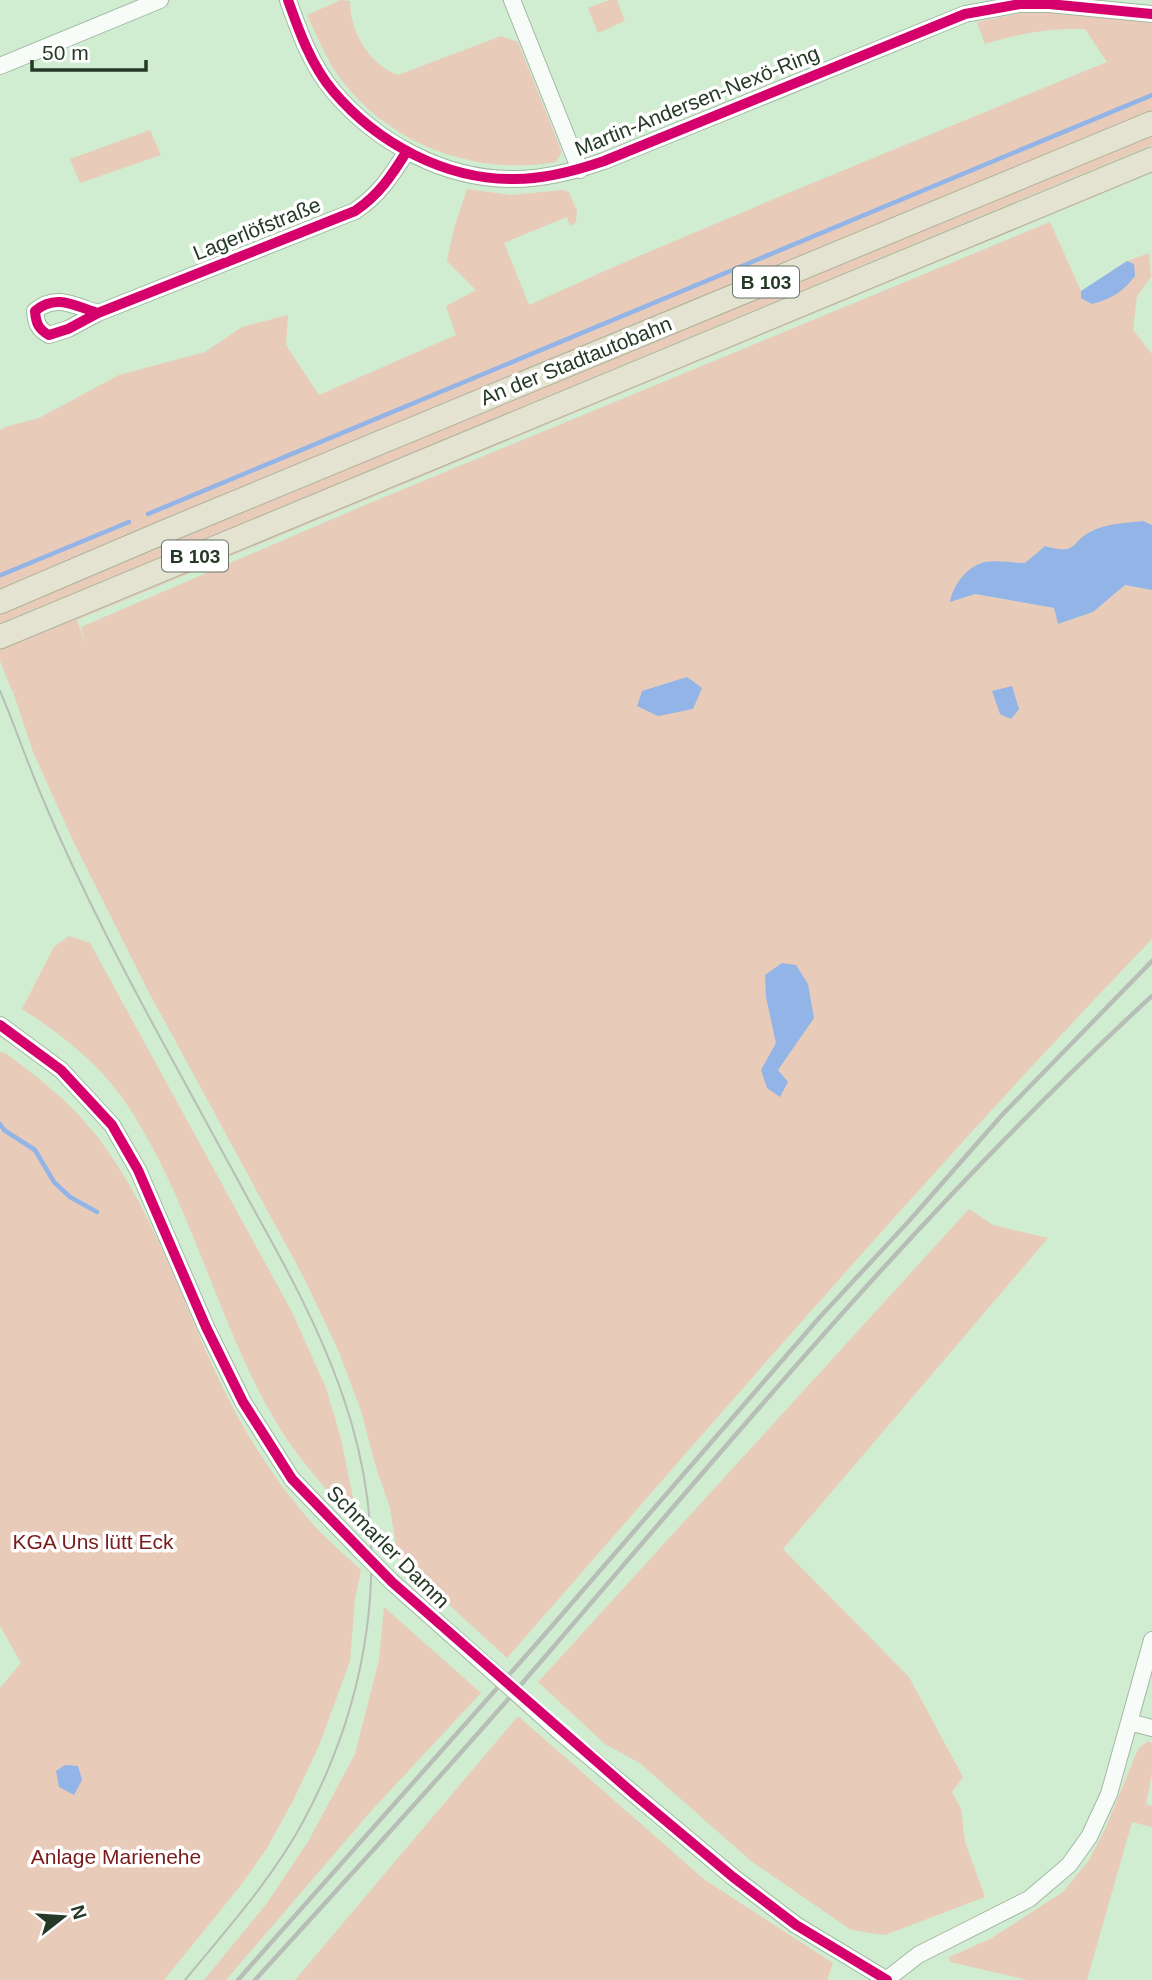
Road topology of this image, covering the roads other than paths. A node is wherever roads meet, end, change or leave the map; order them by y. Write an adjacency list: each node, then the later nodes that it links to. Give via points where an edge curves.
1 (160, 0): 6 (street)
2 (288, 0): 8 (street, Martin-Andersen-Nexö-Ring, via 331,90 359,118)
3 (512, 0): 10 (street)
4 (964, 7): 5 (street, Martin-Andersen-Nexö-Ring, via 1049,4); 10 (street, Martin-Andersen-Nexö-Ring)
5 (1152, 14)
6 (0, 66)
7 (1152, 123): 12 (highway, An der Stadtautobahn / B 103)
8 (407, 151): 10 (street, Martin-Andersen-Nexö-Ring, via 439,166 513,179); 11 (street, Lagerlöfstraße, via 384,187 355,211)
9 (1152, 159): 13 (highway, An der Stadtautobahn / B 103)
10 (580, 170)
11 (99, 313)
12 (0, 602)
13 (0, 637)
14 (0, 1025): 18 (street, Schmarler Damm, bridge, via 61,1070 112,1125 138,1170 243,1402 292,1479 392,1582 561,1732 754,1893 796,1925)
15 (1152, 1640): 16 (street)
16 (1129, 1722): 17 (street); 18 (street, via 1109,1794 1089,1837 1069,1865 1029,1899 918,1955)
17 (1152, 1728)
18 (886, 1980)

